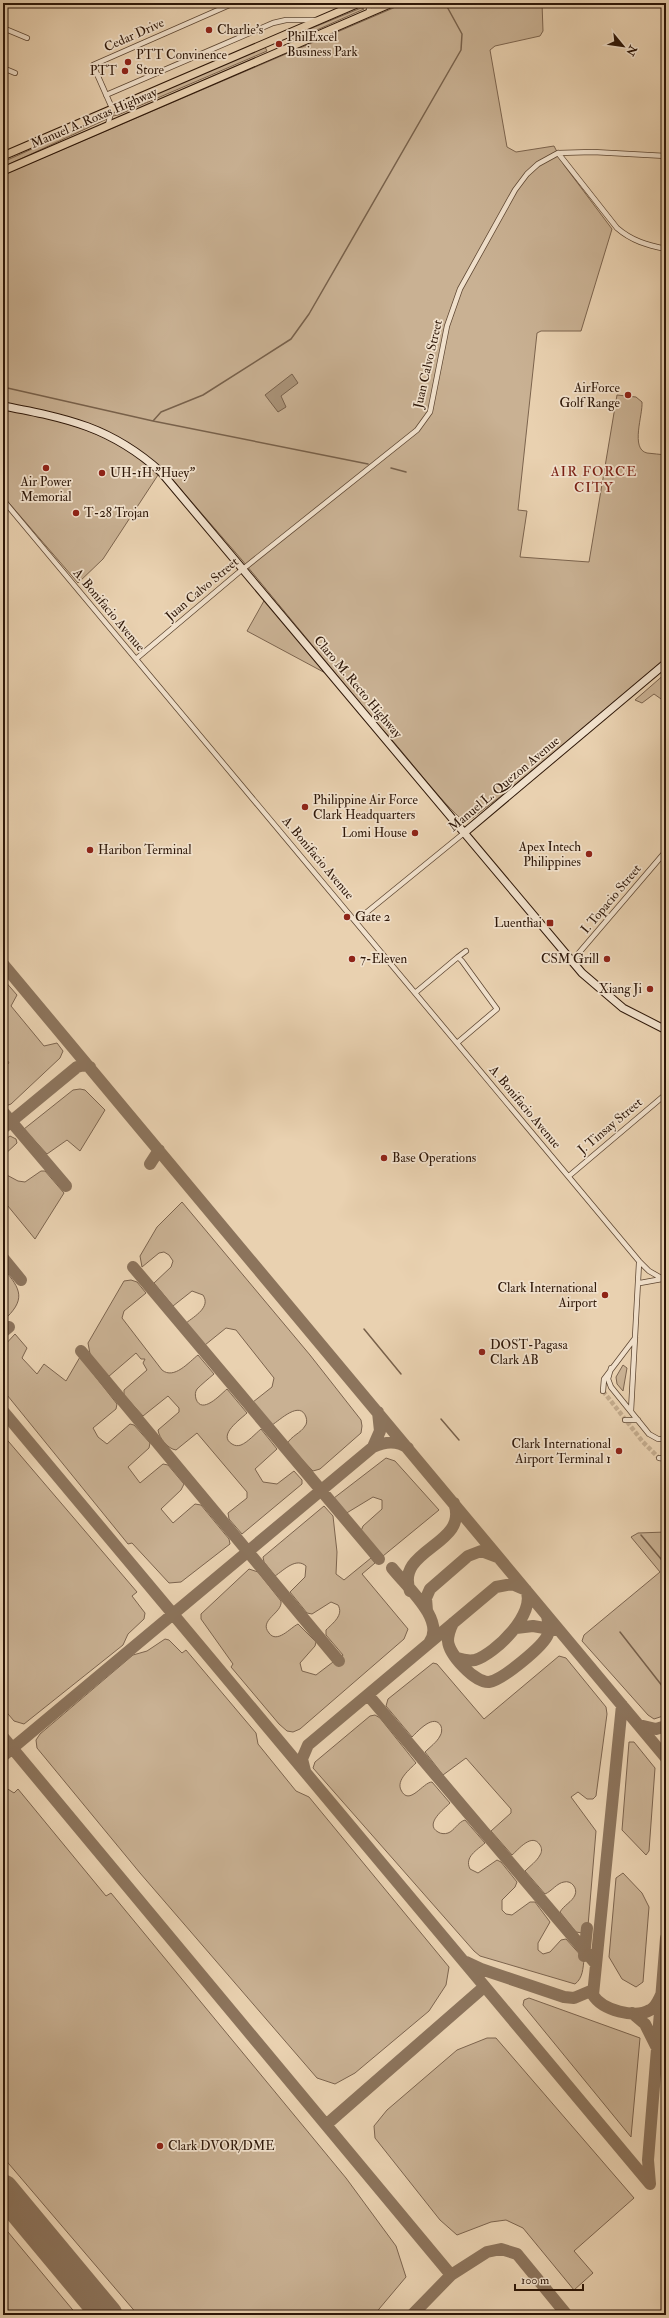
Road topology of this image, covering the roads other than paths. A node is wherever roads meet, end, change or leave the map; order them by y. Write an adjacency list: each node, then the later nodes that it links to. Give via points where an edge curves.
1 (234, 3): 5 (street, Cedar Drive)
2 (359, 3): 7 (main road, Manuel A. Roxas Highway)
3 (369, 3): 6 (street)
4 (392, 3): 6 (main road, Manuel A. Roxas Highway)
5 (227, 4): 12 (street, Cedar Drive, via 92,65)
6 (369, 13): 14 (main road, Manuel A. Roxas Highway)
7 (320, 20): 12 (street, via 286,20 273,23); 13 (main road, Manuel A. Roxas Highway)
8 (3, 28): 9 (street)
9 (27, 38)
10 (3, 68): 11 (street)
11 (15, 73)
12 (106, 95): 13 (street)
13 (112, 108): 14 (street); 16 (main road, Manuel A. Roxas Highway)
14 (108, 125): 18 (main road, Manuel A. Roxas Highway)
15 (558, 153): 17 (street, Juan Calvo Street); 19 (street, via 617,228 626,236 641,243); 22 (street, Juan Calvo Street, via 538,164 514,190 467,274 447,326 430,412 422,424)
16 (3, 156)
17 (666, 156)
18 (3, 170)
19 (666, 249)
20 (3, 406): 22 (main road, Claro M. Recto Highway, via 73,420 111,436 137,452 161,472)
21 (3, 500): 25 (street, A. Bonifacio Avenue)
22 (244, 568): 25 (street, Juan Calvo Street); 27 (main road, Claro M. Recto Highway)
23 (666, 647): 24 (main road)
24 (666, 656)
25 (136, 659): 29 (street, A. Bonifacio Avenue)
26 (666, 663): 27 (main road, Manuel L. Quezon Avenue)
27 (464, 833): 29 (street, Manuel L. Quezon Avenue); 32 (main road, Claro M. Recto Highway)
28 (665, 853): 32 (street, I. Topacio Street)
29 (356, 921): 33 (street, A. Bonifacio Avenue)
30 (466, 951): 31 (street)
31 (458, 957): 33 (street); 35 (street, via 497,1007)
32 (572, 961): 34 (main road, Claro M. Recto Highway, via 591,982 613,1000 633,1014)
33 (415, 993): 35 (street, A. Bonifacio Avenue)
34 (666, 1030)
35 (457, 1042): 37 (street, A. Bonifacio Avenue)
36 (666, 1094): 37 (street, J. Tinsay Street)
37 (569, 1176): 38 (street, A. Bonifacio Avenue)
38 (639, 1261): 39 (street, A. Bonifacio Avenue, via 649,1271); 40 (street)
39 (664, 1278): 40 (street)
40 (640, 1283): 41 (street)
41 (636, 1338): 42 (street); 44 (street)
42 (611, 1368): 43 (street, via 604,1379); 44 (street, via 609,1384)
43 (603, 1391)
44 (631, 1411): 46 (street)
45 (625, 1420): 46 (street)
46 (638, 1420): 47 (street, via 653,1438)
47 (666, 1439)
48 (658, 1458): 49 (street)
49 (666, 1459)

